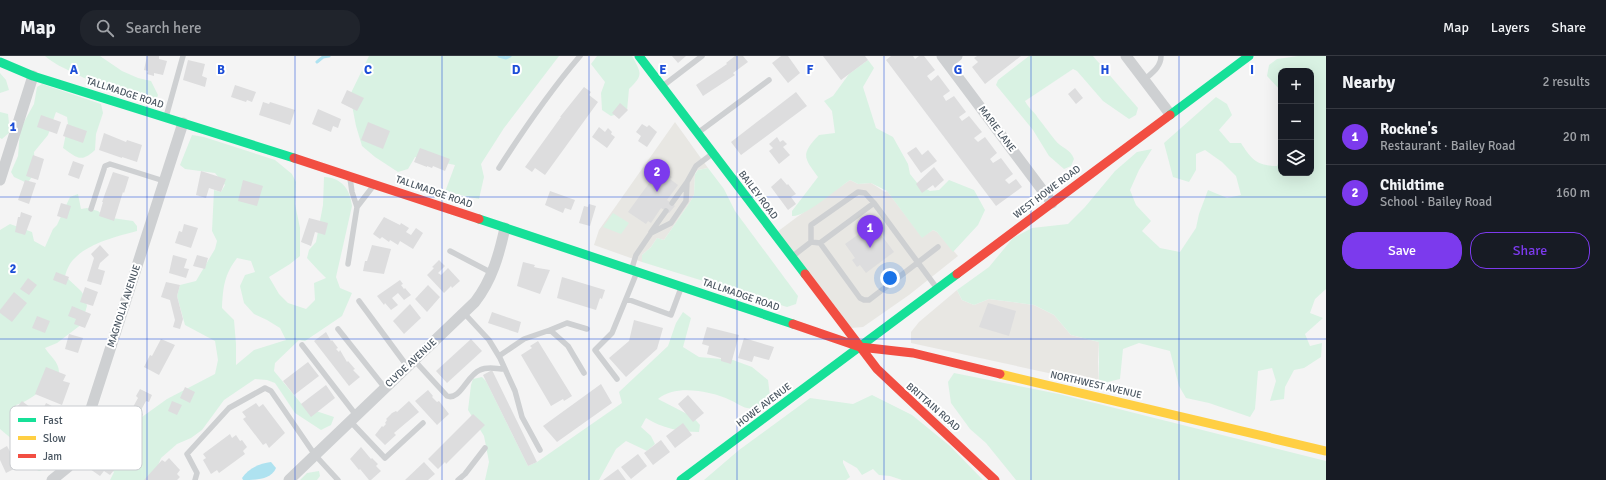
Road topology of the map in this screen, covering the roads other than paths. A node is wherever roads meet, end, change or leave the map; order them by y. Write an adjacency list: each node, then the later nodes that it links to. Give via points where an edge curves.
1 (183, 56): 16 (lane)
2 (580, 56): 20 (lane, via 530,119)
3 (639, 56): 14 (street, BAILEY ROAD)
4 (702, 56): 14 (lane)
5 (957, 56): 9 (street)
6 (1126, 56): 13 (street)
7 (1161, 56): 13 (lane, via 1156,69)
8 (1249, 56): 15 (street, WEST HOWE ROAD)
9 (945, 60): 28 (street, MARIE LANE)
10 (0, 62): 11 (street, TALLMADGE ROAD)
11 (33, 76): 16 (street, TALLMADGE ROAD); 22 (street)
12 (769, 80): 18 (lane)
13 (1144, 80): 15 (street)
14 (662, 86): 18 (street, BAILEY ROAD)
15 (1170, 114): 28 (street, WEST HOWE ROAD)
16 (166, 118): 17 (street, TALLMADGE ROAD)
17 (183, 123): 21 (street, TALLMADGE ROAD); 23 (street, MAGNOLIA AVENUE)
18 (697, 133): 19 (street, BAILEY ROAD)
19 (712, 153): 24 (lane, via 696,166); 38 (street, BAILEY ROAD)
20 (499, 168)
21 (350, 176): 25 (street, TALLMADGE ROAD); 29 (lane, via 352,192)
22 (0, 180)
23 (164, 181): 30 (lane, via 110,164 106,166); 59 (street, MAGNOLIA AVENUE)
24 (687, 182): 26 (lane); 33 (lane, via 686,200 671,223)
25 (375, 184): 29 (lane); 32 (street, TALLMADGE ROAD)
26 (672, 203)
27 (874, 203): 34 (lane, via 865,193 858,192 811,225); 35 (lane); 39 (lane)
28 (1052, 203): 44 (street, WEST HOWE ROAD)
29 (358, 207): 40 (lane)
30 (91, 210)
31 (666, 211): 33 (lane)
32 (505, 228): 41 (street, TALLMADGE ROAD); 42 (street, CLYDE AVENUE)
33 (651, 233): 41 (lane, via 636,255)
34 (811, 242): 35 (lane); 38 (lane)
35 (820, 243): 39 (lane, via 864,300 869,300)
36 (938, 247): 39 (lane)
37 (450, 251): 42 (lane)
38 (791, 257): 52 (street, BAILEY ROAD)
39 (918, 262): 44 (lane)
40 (348, 264)
41 (634, 271): 43 (street, TALLMADGE ROAD); 45 (lane)
42 (492, 273): 47 (street, CLYDE AVENUE, via 482,293)
43 (681, 287): 45 (lane, via 671,315); 52 (street, TALLMADGE ROAD)
44 (937, 289): 52 (street, WEST HOWE ROAD)
45 (627, 299): 57 (lane, via 612,332 595,350)
46 (359, 301): 54 (lane)
47 (464, 313): 53 (lane, via 489,340); 54 (street, CLYDE AVENUE)
48 (586, 329): 50 (lane, via 567,324)
49 (338, 330): 58 (lane)
50 (550, 330): 53 (lane, via 524,339); 56 (lane, via 568,346)
51 (302, 346): 60 (lane)
52 (860, 347): 64 (street, NORTHWEST AVENUE, via 913,353); 72 (street, HOWE AVENUE); 73 (street, BRITTAIN ROAD, via 897,390)
53 (499, 356): 55 (lane)
54 (410, 363): 55 (lane, via 451,398 456,396 478,370 489,367); 58 (street, CLYDE AVENUE)
55 (505, 369): 63 (lane, via 515,391 522,417)
56 (584, 373)
57 (617, 379)
58 (385, 388): 60 (street, CLYDE AVENUE)
59 (92, 406)
60 (353, 418): 61 (lane, via 386,458); 65 (street, CLYDE AVENUE)
61 (423, 423)
62 (485, 448): 71 (lane, via 466,474)
63 (540, 450)
64 (1326, 452)
65 (315, 455): 68 (lane, via 271,391 265,388 229,408 186,454 196,473); 69 (street, CLYDE AVENUE); 70 (lane)
66 (63, 470): 67 (street, MAGNOLIA AVENUE)
67 (52, 480)
68 (195, 480)
69 (289, 480)
70 (338, 480)
71 (458, 480)
72 (681, 480)
73 (995, 480)

